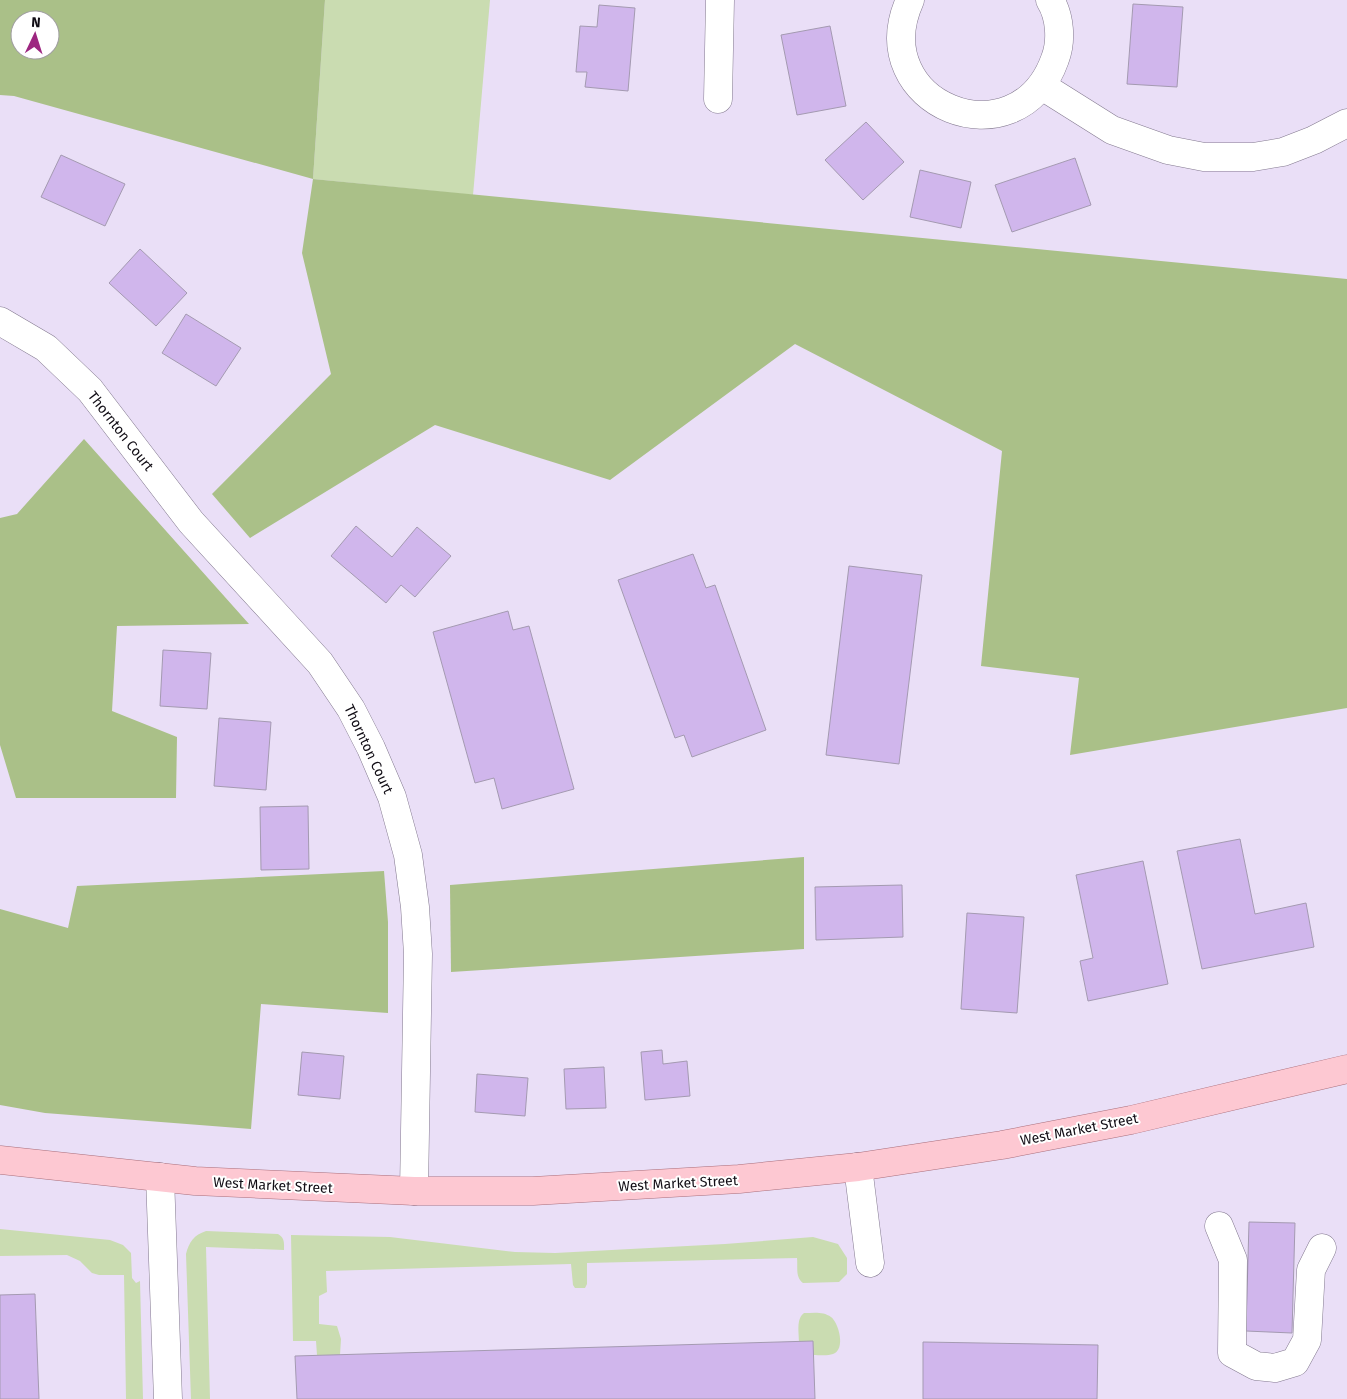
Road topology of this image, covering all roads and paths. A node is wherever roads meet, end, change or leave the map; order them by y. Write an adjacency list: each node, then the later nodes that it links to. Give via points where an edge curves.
1 (720, 0): 5 (street)
2 (910, 0): 4 (street, via 902,26 903,52 908,70 930,98 962,113 980,115 1014,108)
3 (1050, 0): 4 (street, via 1059,37 1057,54)
4 (1042, 86): 6 (street, via 1112,130 1168,150 1204,157 1253,157 1283,152)
5 (718, 99)
6 (1347, 123)
7 (0, 321): 12 (street, Thornton Court, via 46,348 90,390 191,522 320,663 351,708 371,748 392,797 408,855 415,907 418,954)
8 (1347, 1069): 10 (main road, West Market Street, via 1106,1125)
9 (0, 1160): 11 (main road, West Market Street)
10 (858, 1167): 12 (main road, West Market Street, via 739,1179 533,1191); 15 (street)
11 (160, 1177): 12 (main road, West Market Street); 16 (street)
12 (414, 1191)
13 (1219, 1226): 14 (street, via 1233,1260 1232,1353 1256,1366 1275,1368 1295,1362 1307,1340 1311,1270)
14 (1322, 1248)
15 (870, 1262)
16 (168, 1399)

